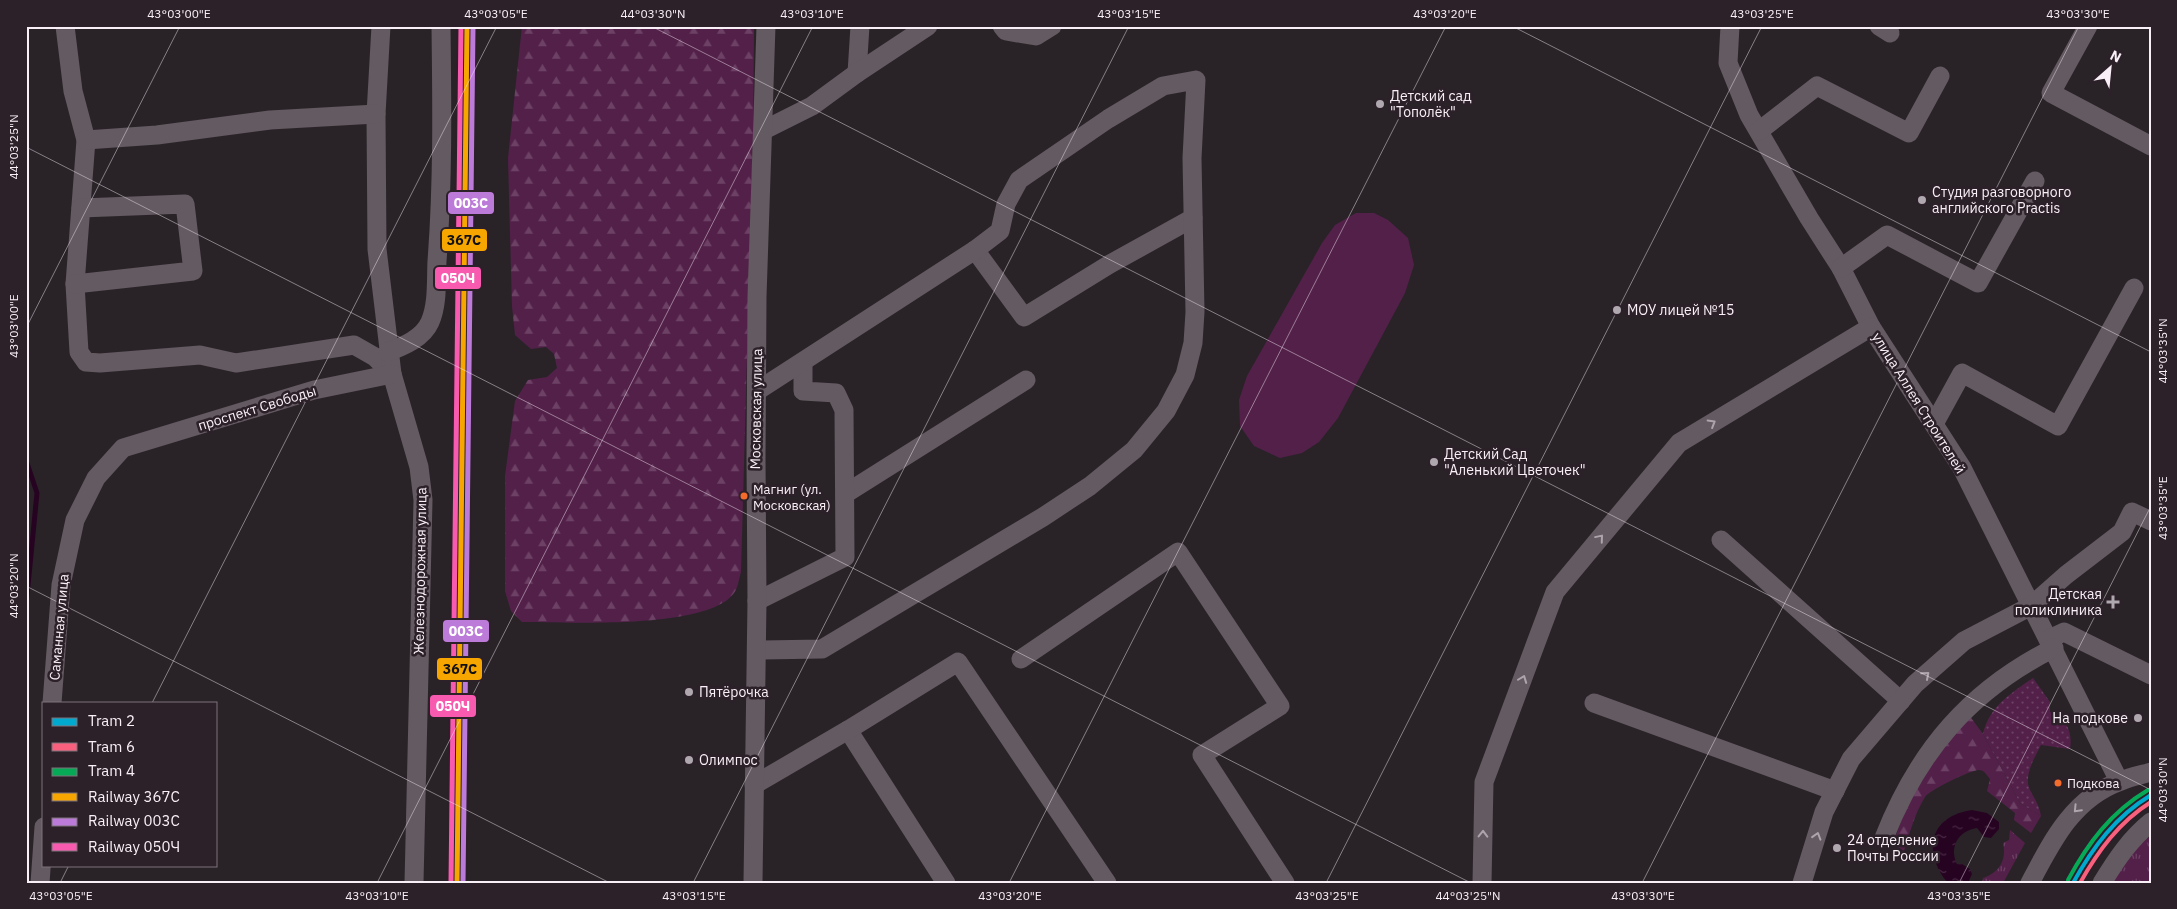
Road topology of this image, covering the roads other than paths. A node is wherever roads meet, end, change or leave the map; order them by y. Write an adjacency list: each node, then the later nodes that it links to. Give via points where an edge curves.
1 (65, 26): 16 (street, via 73,91)
2 (381, 26): 13 (street, Железнодорожная улица)
3 (441, 26): 26 (street, via 441,215 434,303 430,322 421,334 405,346)
4 (766, 26): 14 (street, Московская улица)
5 (860, 26): 11 (street)
6 (928, 26): 11 (street)
7 (1002, 26): 8 (street, via 1006,31 1036,36)
8 (1052, 26)
9 (1730, 26): 15 (street, улица Аллея Строителей, via 1728,64)
10 (2088, 26): 17 (street, via 2051,93)
11 (857, 73): 14 (street, via 812,106)
12 (1940, 76): 15 (street, via 1909,133 1816,86)
13 (376, 114): 16 (street, via 270,120 157,135); 26 (street, Железнодорожная улица, via 377,248)
14 (764, 130): 30 (street, Московская улица, via 757,297)
15 (1759, 131): 22 (street, улица Аллея Строителей)
16 (86, 140): 19 (street)
17 (2151, 146)
18 (2035, 181): 22 (street, via 1978,283 1887,235)
19 (81, 208): 23 (street); 23 (street, via 185,204 193,271)
20 (1193, 218): 21 (street, via 1024,317); 21 (street, via 1196,80 1163,86 1019,180 1006,204 1000,231); 39 (street, via 1195,312 1193,343 1185,375 1166,411 1134,450 1090,486 1043,517 822,649)
21 (975, 250): 27 (street)
22 (1841, 268): 25 (street, улица Аллея Строителей)
23 (75, 284): 28 (street, via 79,352 86,362 200,355 236,363 354,345 374,356)
24 (2134, 288): 31 (street, via 2058,426 1962,373)
25 (1871, 327): 31 (street, улица Аллея Строителей); 59 (street, one-way to 25, via 1484,782 1555,592 1679,443)
26 (388, 352): 28 (street, Железнодорожная улица)
27 (804, 362): 30 (street); 33 (street, via 804,391 836,393 844,410)
28 (392, 374): 32 (street, проспект Свободы, via 314,390); 54 (street, Железнодорожная улица, via 419,467 423,500)
29 (1026, 380): 33 (street)
30 (757, 391): 36 (street, Московская улица)
31 (1934, 424): 37 (street, улица Аллея Строителей, via 1962,468)
32 (123, 448): 43 (street, Саманная улица, via 96,478 75,520 61,585)
33 (845, 494): 36 (street, via 846,557)
34 (2151, 521): 37 (street, via 2132,512 2122,532)
35 (1721, 540): 42 (street)
36 (758, 601): 39 (street, Московская улица)
37 (2031, 606): 38 (street, улица Аллея Строителей); 42 (street, one-way to 37, via 1964,642)
38 (2052, 644): 41 (street, via 2064,632); 47 (street, улица Аллея Строителей); 51 (street, via 1988,689 1946,729 1911,778)
39 (757, 650): 48 (street, Московская улица)
40 (1021, 659): 58 (street, via 1178,552 1280,706 1202,755)
41 (2151, 675)
42 (1901, 700): 49 (street, via 1850,759)
43 (52, 702)
44 (1594, 703): 49 (street)
45 (848, 730): 48 (street); 56 (street); 57 (street, via 958,662)
46 (2151, 772): 47 (street)
47 (2119, 781): 61 (street, one-way to 61, via 2079,805 2059,830)
48 (754, 785): 55 (street, Московская улица)
49 (1835, 791): 60 (street, one-way to 49, via 1824,812)
50 (2151, 822): 62 (street, via 2137,833 2116,859)
51 (1884, 838)
52 (42, 855): 53 (street)
53 (40, 883)
54 (414, 883)
55 (753, 883)
56 (946, 883)
57 (1107, 883)
58 (1285, 883)
59 (1482, 883)
60 (1802, 883)
61 (2030, 883)
62 (2102, 883)

